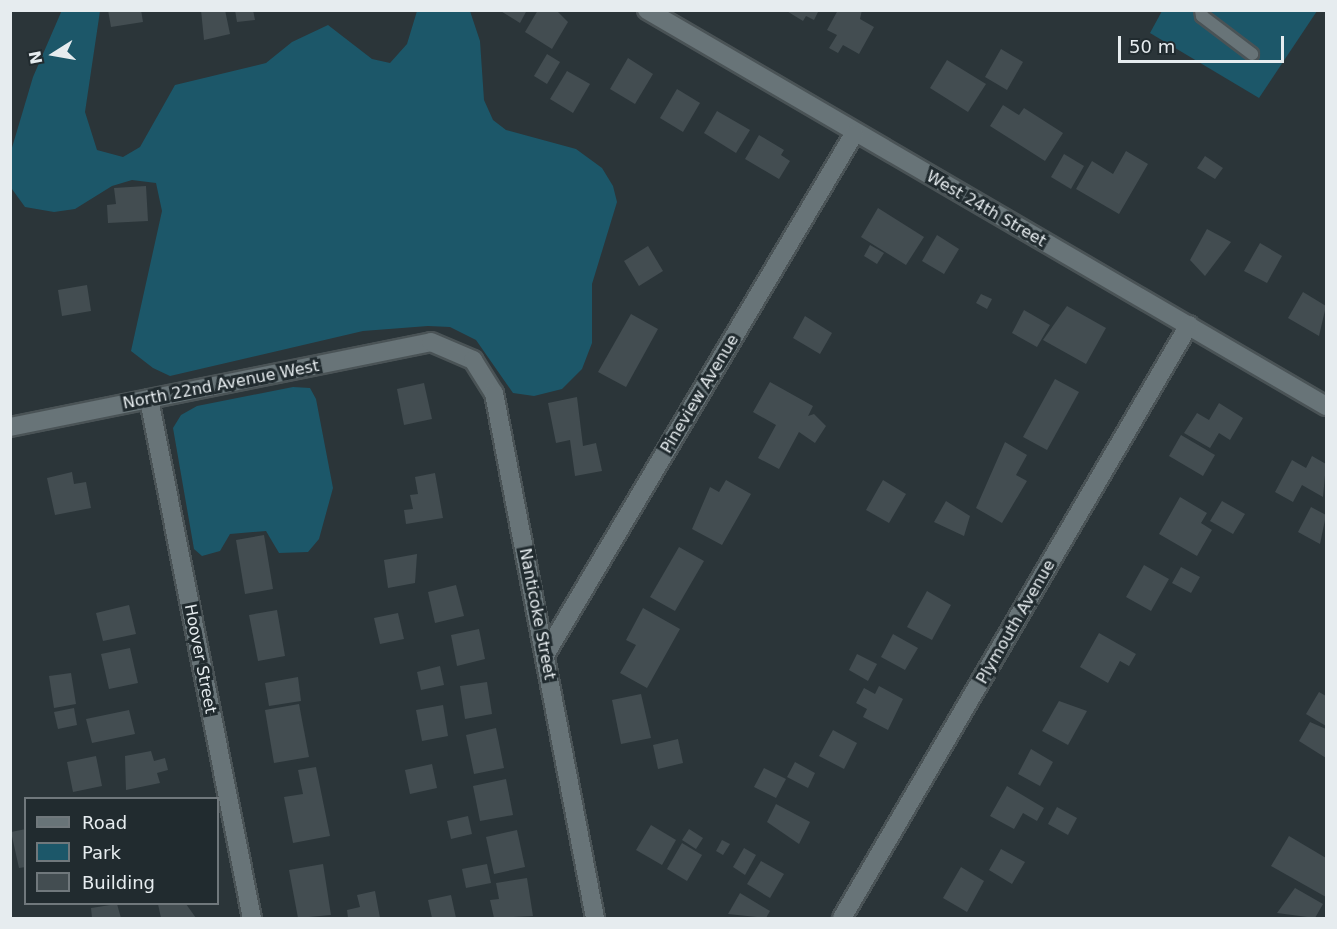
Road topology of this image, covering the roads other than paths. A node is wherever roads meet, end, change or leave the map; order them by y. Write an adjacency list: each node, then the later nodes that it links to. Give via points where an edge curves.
1 (647, 10): 4 (street, West 24th Street)
2 (1201, 10): 3 (lane)
3 (1252, 54)
4 (854, 134): 5 (street, West 24th Street); 10 (street, Pineview Avenue)
5 (1189, 325): 8 (street, West 24th Street); 13 (street, Plymouth Avenue)
6 (431, 342): 7 (street, North 22nd Avenue West); 10 (street, Nanticoke Street, via 473,360 494,393)
7 (149, 399): 9 (street, North 22nd Avenue West); 11 (street, Hoover Street)
8 (1326, 406)
9 (10, 427)
10 (545, 655): 12 (street, Nanticoke Street)
11 (252, 918)
12 (595, 918)
13 (842, 918)

